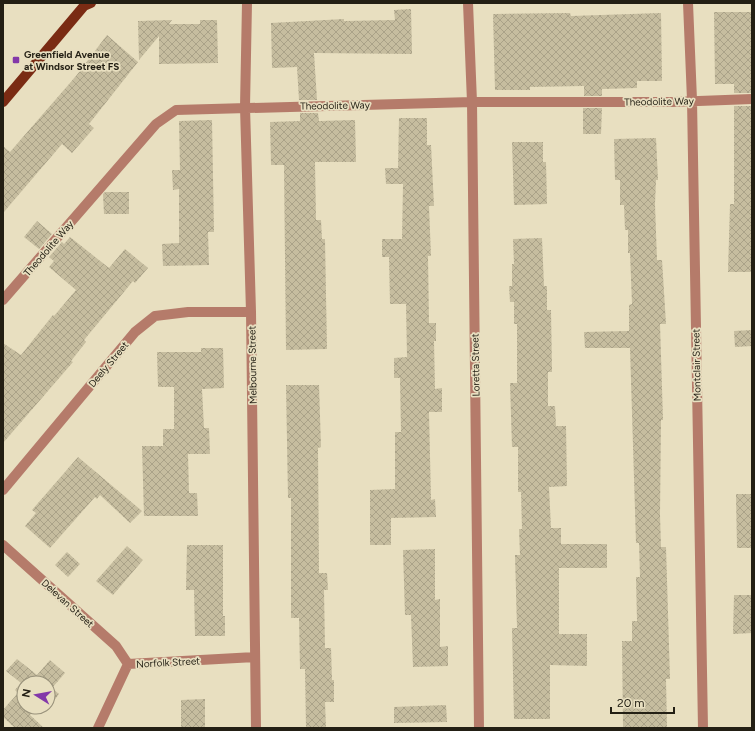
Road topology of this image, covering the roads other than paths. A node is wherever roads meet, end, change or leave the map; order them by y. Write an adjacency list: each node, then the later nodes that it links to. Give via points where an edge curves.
1 (91, 3): 7 (main road, via 84,6)
2 (247, 3): 9 (street, Melbourne Street)
3 (468, 3): 8 (street, Loretta Street)
4 (688, 3): 6 (street, Montclair Street)
5 (752, 99): 6 (street, Theodolite Way)
6 (692, 100): 8 (street, Theodolite Way); 19 (street, Montclair Street)
7 (3, 102)
8 (472, 102): 9 (street, Theodolite Way); 18 (street, Loretta Street)
9 (245, 107): 10 (street, Theodolite Way, via 176,110 156,124); 11 (street, Melbourne Street)
10 (3, 300)
11 (251, 312): 12 (street, Deely Street, via 188,312 155,316 135,332); 14 (street, Melbourne Street)
12 (3, 490)
13 (3, 545): 15 (street, Delevan Street, via 116,646)
14 (255, 657): 15 (street, Norfolk Street); 17 (street, Melbourne Street)
15 (128, 664): 16 (street, Norfolk Street)
16 (98, 728)
17 (256, 728)
18 (479, 728)
19 (703, 728)

